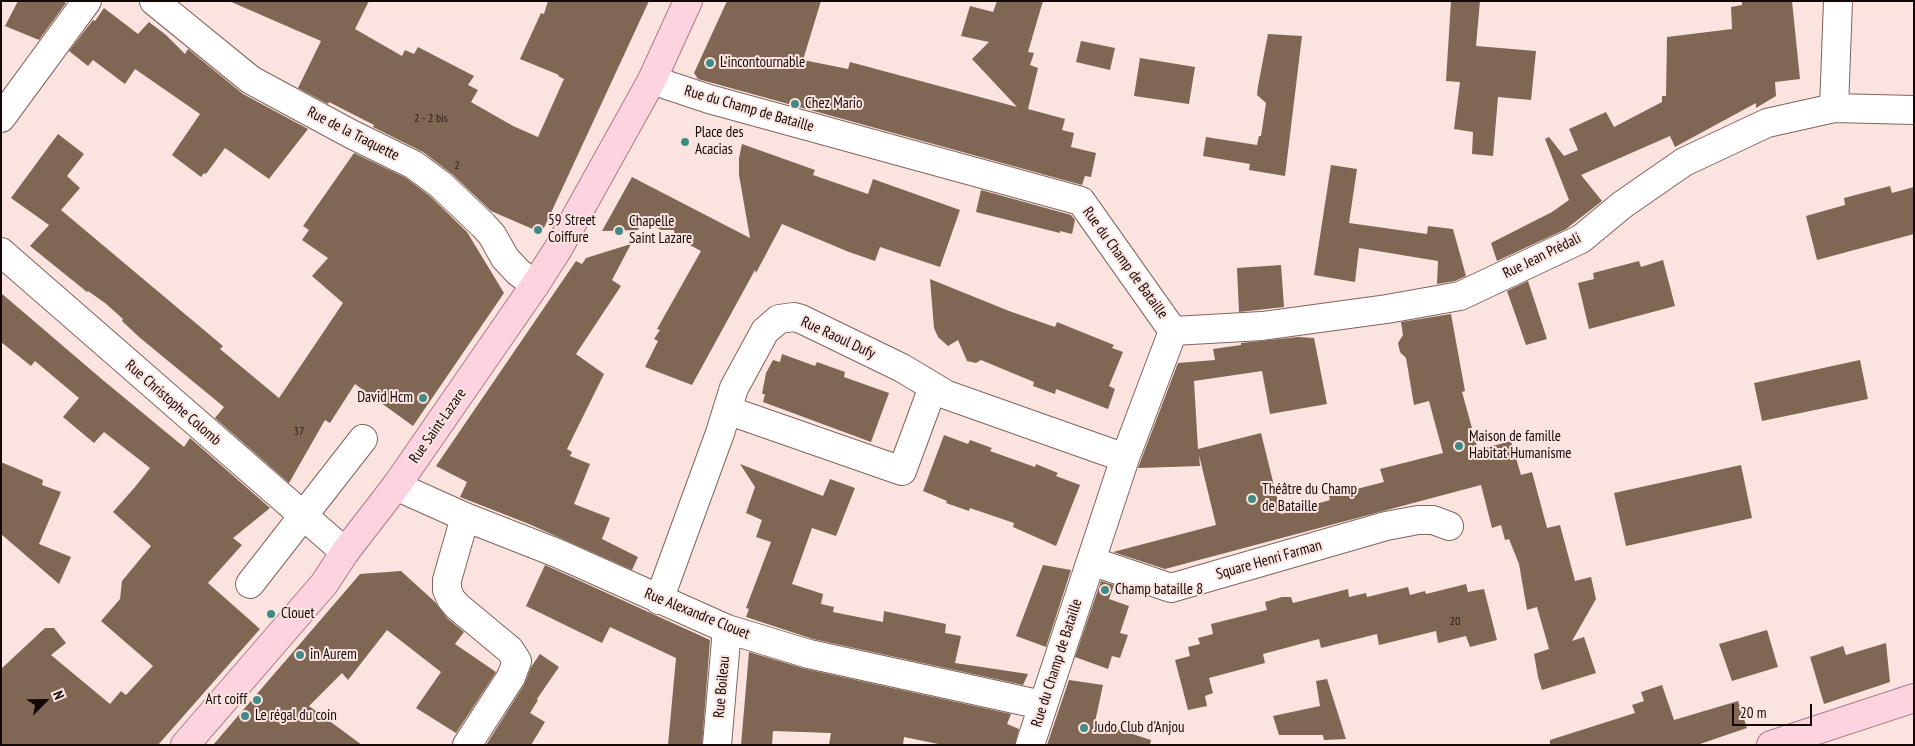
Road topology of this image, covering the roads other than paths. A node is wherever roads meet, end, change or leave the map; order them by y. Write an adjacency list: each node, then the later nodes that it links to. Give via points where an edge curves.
1 (87, 1): 8 (street)
2 (154, 1): 10 (street, Rue de la Traquette, via 251,80 414,165 441,185 483,224 505,258)
3 (688, 1): 5 (main road, Rue Saint-Lazare)
4 (1838, 1): 6 (street)
5 (652, 80): 10 (main road, Rue Saint-Lazare); 11 (street, Rue du Champ de Bataille, via 709,99 1080,201)
6 (1834, 108): 7 (street, Rue Jean Prédali); 11 (street, Rue Jean Prédali, via 1767,123 1684,162 1622,205 1582,239 1460,296 1262,326)
7 (1914, 110)
8 (1, 118)
9 (1, 252): 17 (street, Rue Christophe Colomb)
10 (535, 285): 16 (main road, Rue Saint-Lazare)
11 (1173, 331): 15 (street, Rue du Champ de Bataille)
12 (933, 386): 13 (street, via 902,471); 13 (street, Rue Raoul Dufy, via 801,319 787,317 779,319 765,331 734,388); 15 (street, Rue Raoul Dufy, via 947,395)
13 (728, 410): 23 (street, Rue Raoul Dufy)
14 (363, 440): 17 (street)
15 (1125, 458): 21 (street, Rue du Champ de Bataille)
16 (396, 486): 18 (street, Rue Alexandre Clouet); 20 (main road, Rue Saint-Lazare)
17 (303, 516): 20 (street, Rue Christophe Colomb); 22 (street)
18 (465, 517): 23 (street, Rue Alexandre Clouet, via 557,553); 28 (street, via 446,580 447,590 457,606 510,650 517,661 511,677)
19 (1449, 526): 21 (street, Square Henri Farman, via 1426,520 1386,526 1171,588)
20 (345, 552): 27 (main road, Rue Saint-Lazare, via 324,584)
21 (1091, 561): 26 (street, Rue du Champ de Bataille)
22 (250, 584)
23 (659, 600): 24 (street, Rue Alexandre Clouet)
24 (727, 629): 26 (street, Rue Alexandre Clouet, via 809,654); 29 (street, Rue Boileau)
25 (1914, 698): 31 (main road)
26 (1042, 705): 30 (street, Rue du Champ de Bataille)
27 (185, 745)
28 (466, 745)
29 (717, 745)
30 (1030, 745)
31 (1772, 745)

